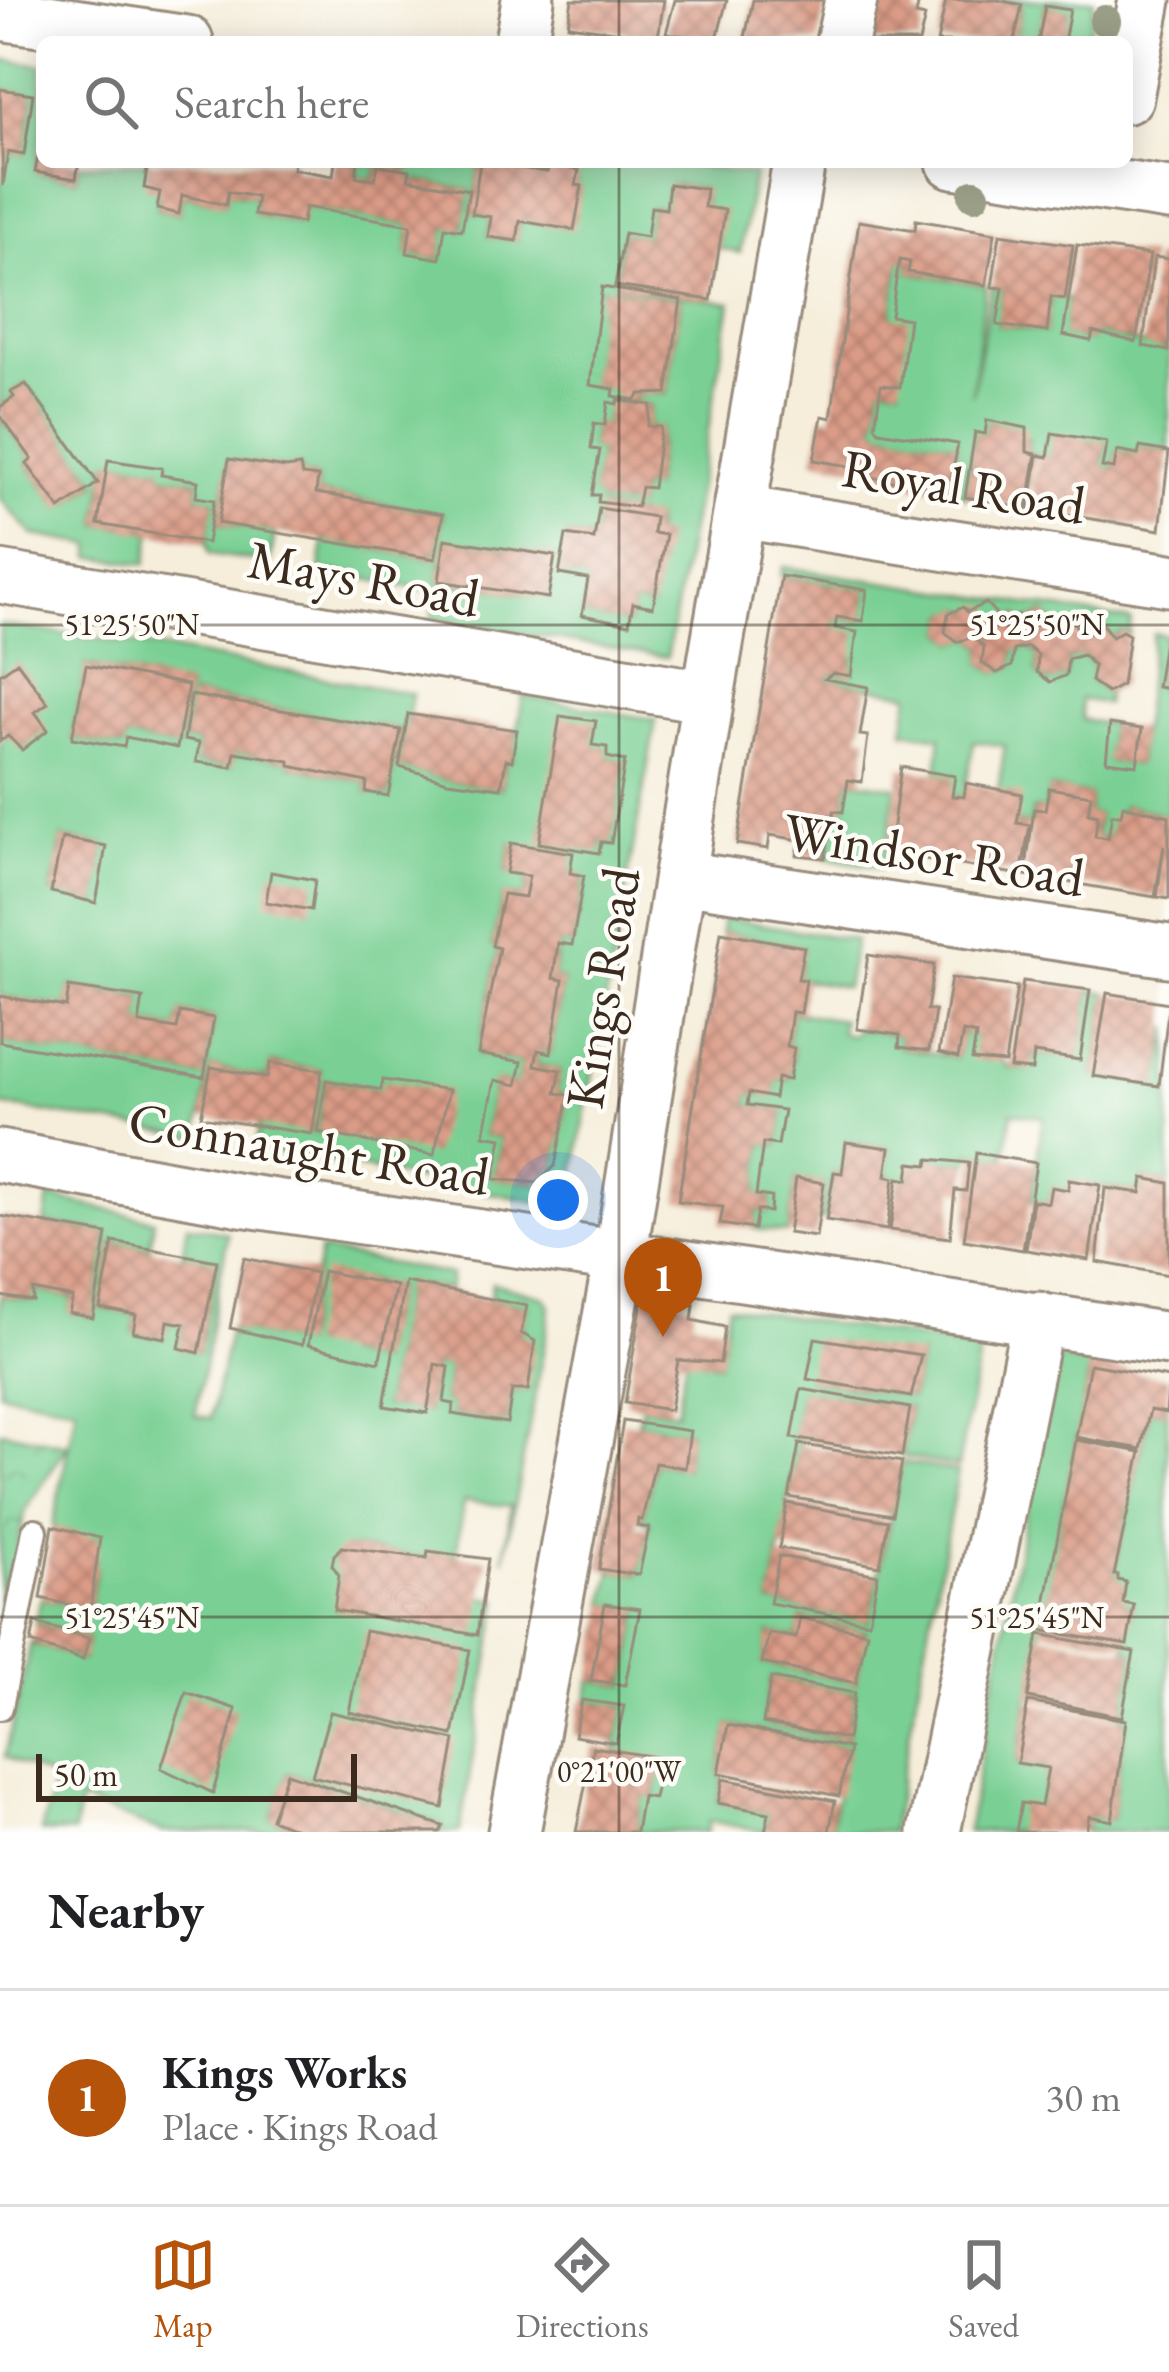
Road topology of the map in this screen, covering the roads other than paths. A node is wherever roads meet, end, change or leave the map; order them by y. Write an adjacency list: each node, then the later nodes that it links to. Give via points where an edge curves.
1 (528, 0): 6 (street)
2 (851, 0): 7 (street)
3 (1145, 0): 8 (street)
4 (0, 14): 5 (street)
5 (147, 36)
6 (522, 36)
7 (843, 36)
8 (1133, 65)
9 (798, 168): 13 (street, Kings Road)
10 (1033, 168): 11 (street)
11 (1113, 174): 12 (street)
12 (1169, 194)
13 (740, 512): 15 (street, Royal Road); 16 (street, Kings Road)
14 (0, 578): 16 (street, Mays Road)
15 (1169, 580)
16 (709, 697): 17 (street, Kings Road)
17 (681, 877): 18 (street, Windsor Road); 20 (street, Kings Road)
18 (1169, 951)
19 (0, 1156): 20 (street, Connaught Road)
20 (620, 1258): 21 (street, Connaught Road); 25 (street, Kings Road)
21 (1038, 1318): 22 (street, Connaught Road); 26 (street)
22 (1169, 1339)
23 (35, 1531): 24 (lane)
24 (0, 1707)
25 (514, 1832)
26 (934, 1832)

